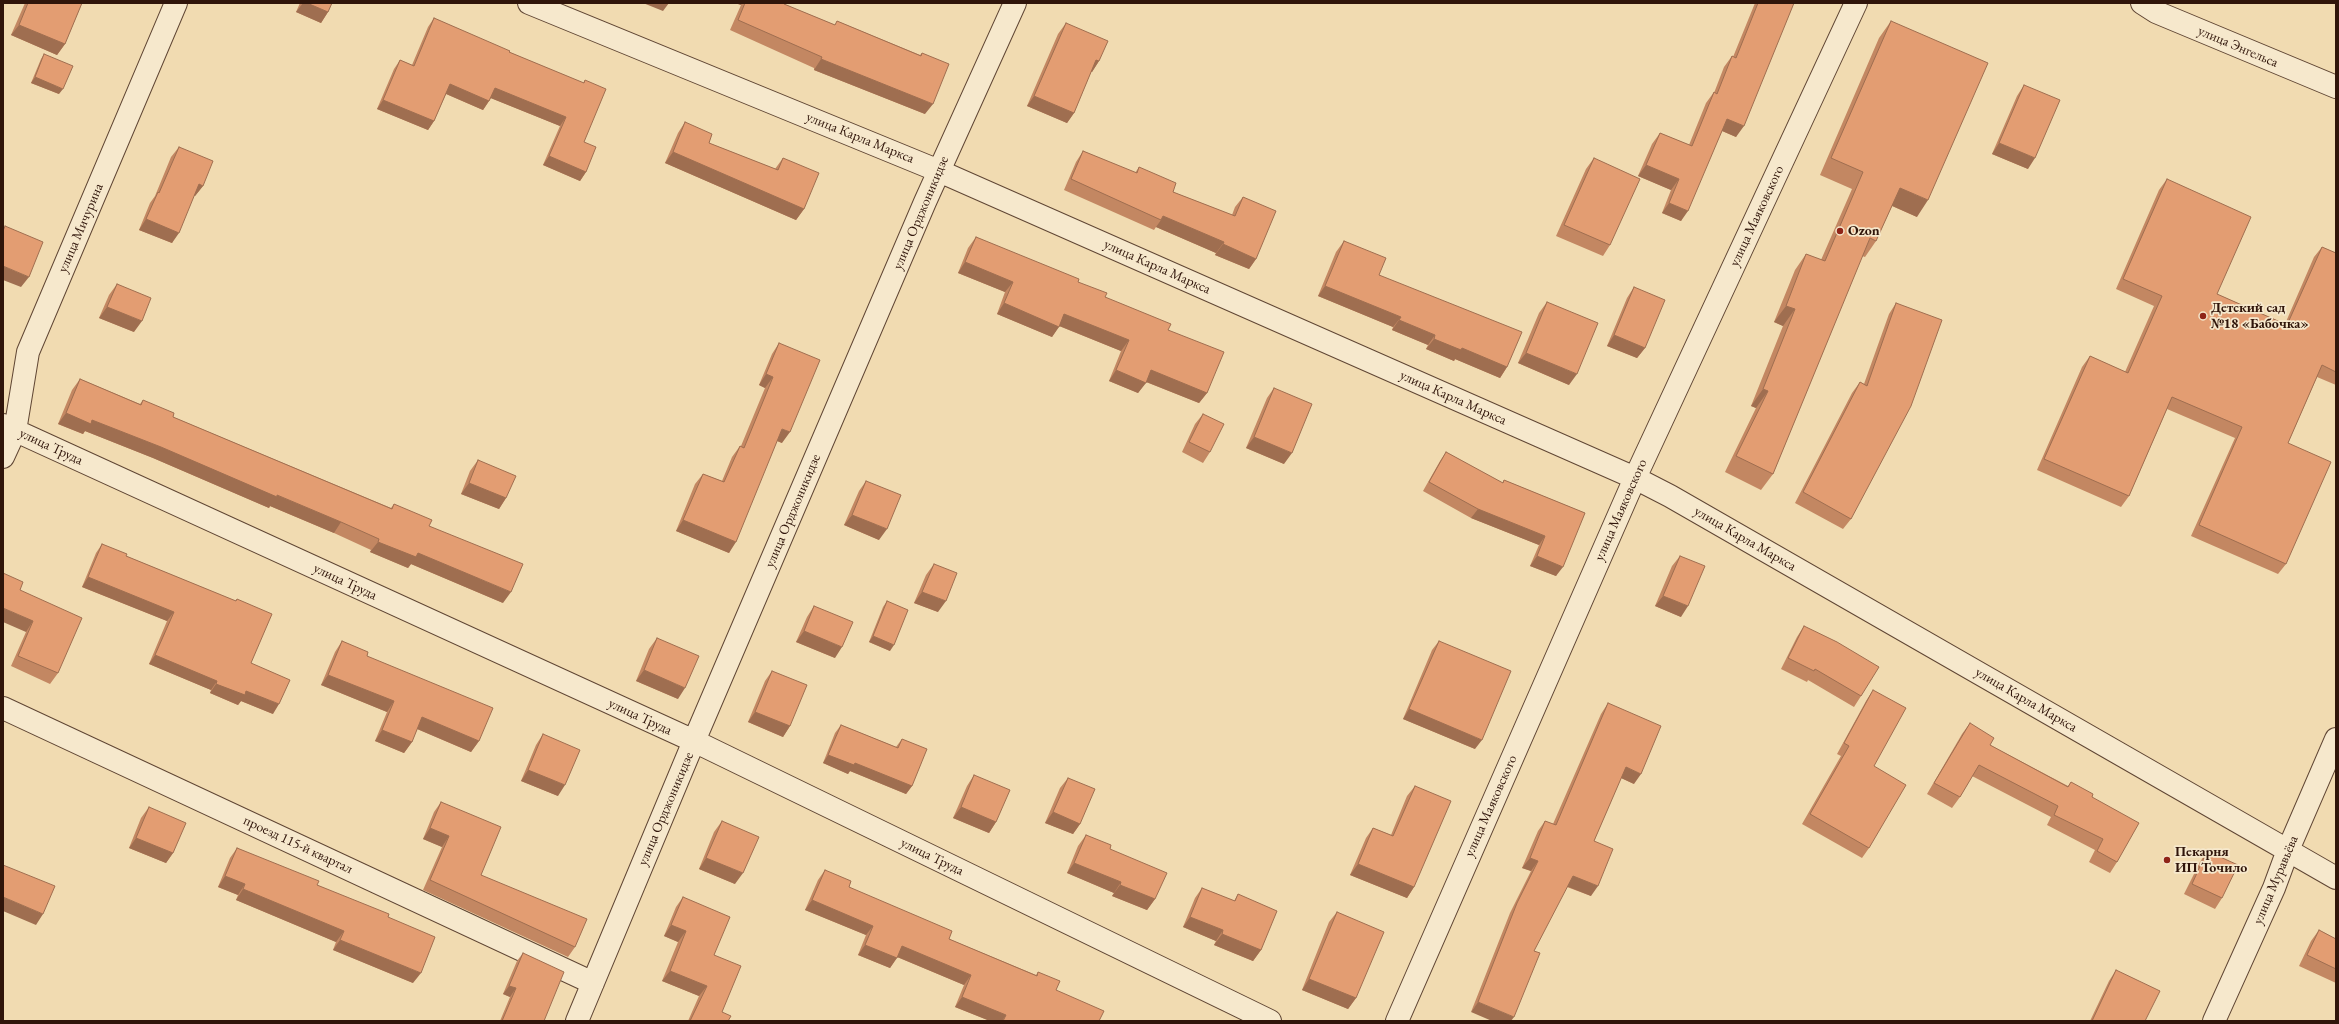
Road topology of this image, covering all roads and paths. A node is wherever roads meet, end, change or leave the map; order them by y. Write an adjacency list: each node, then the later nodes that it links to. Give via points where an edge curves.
1 (176, 3): 8 (street, улица Мичурина, via 28,352)
2 (529, 3): 7 (street, улица Карла Маркса)
3 (1015, 3): 7 (street, улица Орджоникидзе)
4 (1856, 3): 10 (street, улица Маяковского)
5 (2142, 3): 6 (street, улица Энгельса, via 2156,12)
6 (2336, 87)
7 (939, 170): 10 (street, улица Карла Маркса); 13 (street, улица Орджоникидзе)
8 (9, 428): 9 (street, улица Мичурина); 13 (street, улица Труда)
9 (3, 458)
10 (1635, 478): 14 (street, улица Карла Маркса); 19 (street, улица Маяковского)
11 (3, 708): 16 (street, проезд 115-й квартал)
12 (2336, 739): 14 (street, улица Муравьёва)
13 (694, 741): 16 (street, улица Орджоникидзе); 18 (street, улица Труда)
14 (2288, 850): 15 (street, улица Карла Маркса); 20 (street, улица Муравьёва, via 2274,888)
15 (2336, 878)
16 (593, 983): 17 (street, улица Орджоникидзе)
17 (577, 1021)
18 (1270, 1021)
19 (1397, 1021)
20 (2214, 1021)

